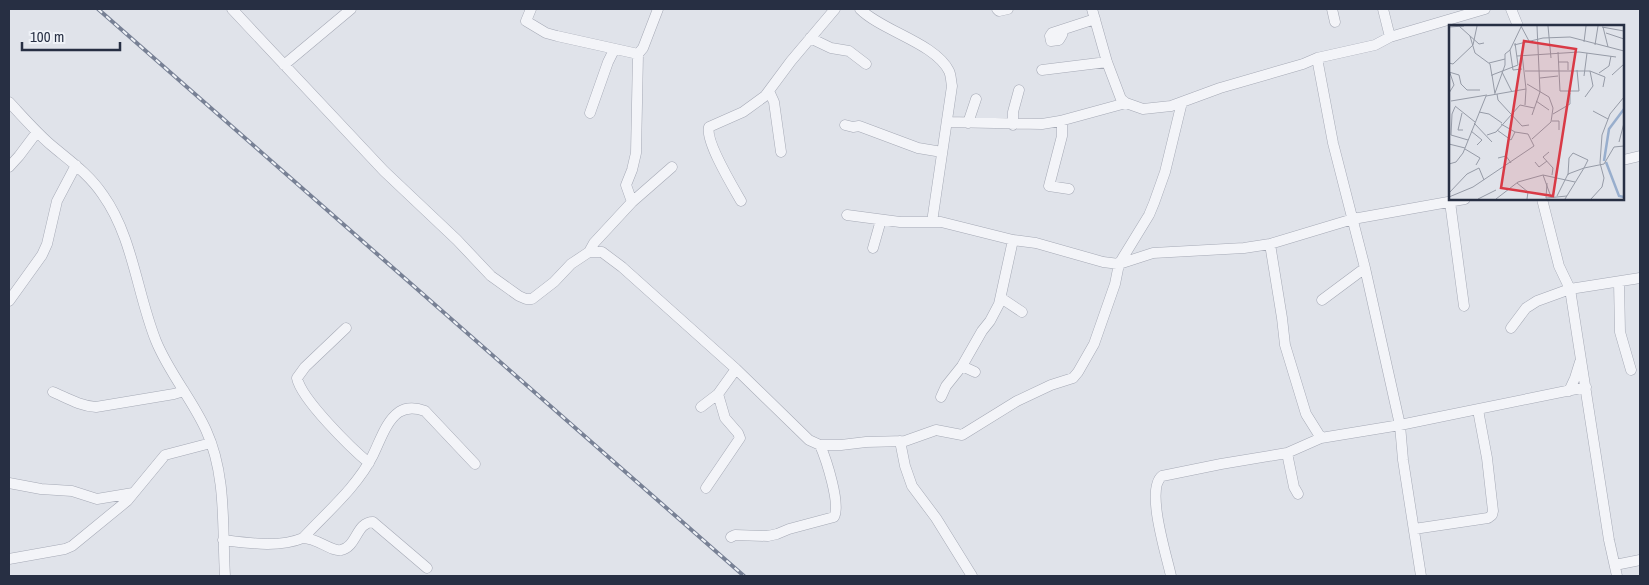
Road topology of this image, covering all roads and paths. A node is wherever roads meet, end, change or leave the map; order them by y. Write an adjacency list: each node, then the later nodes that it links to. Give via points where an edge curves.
1 (232, 9): 24 (street)
2 (351, 9): 24 (street)
3 (531, 9): 19 (street, via 526,21 546,33)
4 (658, 9): 20 (street)
5 (835, 9): 18 (street)
6 (860, 9): 34 (street, via 942,61 950,74 952,86)
7 (996, 9): 8 (street)
8 (1008, 9)
9 (1332, 9): 14 (street)
10 (1383, 9): 17 (street)
11 (1485, 9): 17 (street)
12 (1511, 9): 15 (street)
13 (1094, 14): 16 (street); 22 (street)
14 (1335, 22)
15 (1518, 25)
16 (1063, 30)
17 (1390, 37): 21 (street, via 1376,45)
18 (810, 38): 23 (street, via 831,48 849,51); 27 (street)
19 (614, 50): 20 (street); 32 (street)
20 (638, 54): 50 (street, via 636,153 626,185)
21 (1317, 58): 30 (street); 54 (street, via 1332,143)
22 (1107, 62): 25 (street); 31 (street, via 1121,99)
23 (866, 64)
24 (284, 65): 59 (street, via 384,171 491,276 512,292 526,299 537,296)
25 (1042, 70)
26 (1019, 90): 37 (street)
27 (769, 91): 39 (street, via 774,102); 49 (street, via 743,112 709,127 708,133 721,165)
28 (976, 99): 35 (street)
29 (9, 102): 38 (street)
30 (1182, 102): 31 (street, via 1144,109); 60 (street, via 1154,203)
31 (1126, 103): 33 (street)
32 (590, 113)
33 (1062, 120): 37 (street); 46 (street, via 1062,136 1049,186)
34 (947, 122): 35 (street); 40 (street)
35 (968, 123): 37 (street)
36 (845, 125): 40 (street, via 864,128 918,148)
37 (1013, 125)
38 (37, 132): 43 (street); 44 (street)
39 (781, 152)
40 (942, 152): 55 (street)
41 (1640, 156): 42 (street)
42 (1624, 160)
43 (76, 165): 67 (street, via 57,201 42,255); 78 (street, via 94,181 110,205 156,342)
44 (9, 167)
45 (672, 167): 50 (street)
46 (1069, 189)
47 (1460, 200): 51 (street)
48 (1542, 200): 64 (street, via 1559,266)
49 (741, 201)
50 (632, 202): 59 (street)
51 (1450, 202): 54 (street); 68 (street)
52 (847, 215): 53 (street)
53 (881, 220): 55 (street); 58 (street)
54 (1353, 220): 57 (street); 61 (street)
55 (932, 222): 56 (street)
56 (1013, 240): 60 (street); 65 (street)
57 (1270, 244): 60 (street, via 1153,253); 86 (street, via 1285,345 1306,414)
58 (873, 248)
59 (589, 252): 74 (street, via 608,255)
60 (1118, 264): 87 (street, via 1115,284 1094,344 1073,378 1017,401 962,435 936,430)
61 (1365, 268): 66 (street); 85 (street)
62 (1640, 278): 63 (street)
63 (1619, 282): 64 (street); 75 (street, via 1620,332)
64 (1570, 289): 71 (street, via 1531,304); 72 (street)
65 (1001, 298): 69 (street); 73 (street)
66 (1322, 300)
67 (9, 301)
68 (1464, 306)
69 (1022, 312)
70 (346, 328): 91 (street, via 297,378 302,391 330,425)
71 (1511, 328)
72 (1580, 358): 77 (street); 79 (street)
73 (962, 366): 76 (street); 82 (street)
74 (736, 369): 81 (street); 89 (street, via 809,440)
75 (1631, 370)
76 (975, 372)
77 (1586, 387): 79 (street); 103 (street)
78 (184, 391): 80 (street, via 96,406 86,406); 88 (street)
79 (1568, 391): 84 (street)
80 (53, 392)
81 (718, 394): 83 (street); 94 (street, via 725,418 740,438)
82 (941, 397)
83 (701, 407)
84 (1478, 410): 85 (street); 97 (street, via 1487,458 1492,515)
85 (1400, 425): 86 (street); 97 (street)
86 (1321, 438): 90 (street)
87 (900, 441): 89 (street); 106 (street, via 912,486)
88 (211, 442): 95 (street, via 164,455 142,486); 100 (street, via 220,471)
89 (820, 445): 98 (street, via 834,496 834,517 768,536)
90 (1287, 453): 96 (street); 107 (street, via 1159,478 1157,508)
91 (369, 463): 92 (street, via 391,420 399,412 417,408 426,410); 99 (street)
92 (475, 464)
93 (9, 483): 95 (street, via 72,491 97,499)
94 (706, 488)
95 (133, 493): 101 (street, via 127,502 69,548)
96 (1298, 494)
97 (1414, 529): 108 (street)
98 (731, 537)
99 (303, 538): 100 (street, via 265,544); 104 (street, via 343,550 349,547 363,526 373,522)
100 (223, 540): 105 (street)
101 (9, 559)
102 (1640, 560): 103 (street)
103 (1615, 565): 109 (street)
104 (427, 568)
105 (225, 576)
106 (972, 576)
107 (1171, 576)
108 (1421, 576)
109 (1617, 576)

